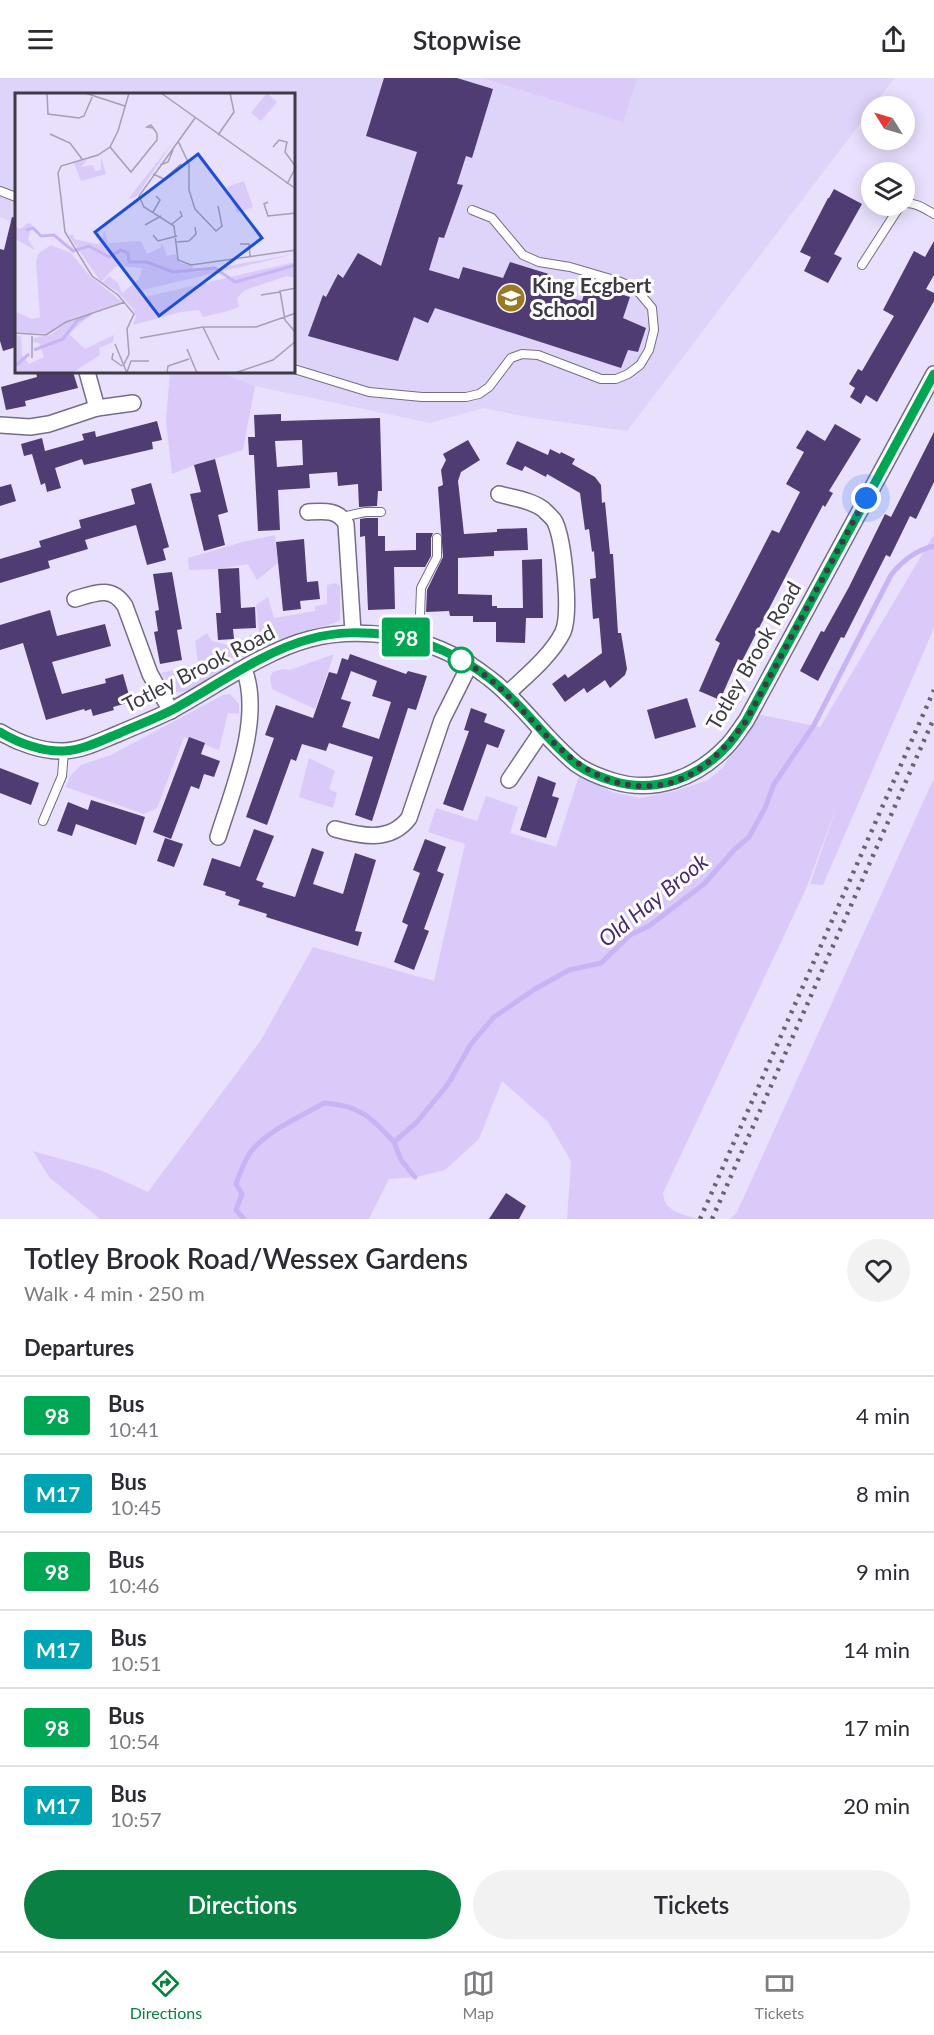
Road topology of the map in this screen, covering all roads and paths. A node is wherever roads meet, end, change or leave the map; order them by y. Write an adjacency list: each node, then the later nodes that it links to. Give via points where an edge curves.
1 (0, 191): 2 (lane)
2 (15, 198)
3 (915, 205): 5 (lane)
4 (472, 210): 8 (lane, via 492,218 523,255 636,289 652,308 654,330 640,364 616,379 601,379 538,355 522,354 511,358 489,387 466,397 369,392)
5 (934, 214)
6 (894, 216): 7 (lane)
7 (862, 265)
8 (296, 370)
9 (88, 374): 12 (street)
10 (934, 374): 26 (street, Totley Brook Road, via 746,721 728,746 681,779 639,786 599,777 578,765)
11 (133, 403): 12 (street)
12 (97, 408): 13 (street, via 48,424)
13 (0, 425)
14 (499, 494): 24 (street, via 542,508 555,521 563,555 567,608 566,622 554,646)
15 (308, 512): 17 (street, via 325,511)
16 (381, 512): 17 (lane)
17 (342, 517): 20 (street, via 346,524)
18 (437, 537): 21 (lane, via 435,565 421,588)
19 (75, 599): 25 (street, via 109,592 119,596 150,674)
20 (353, 632): 21 (street, Totley Brook Road); 23 (street, Totley Brook Road, via 309,639)
21 (419, 642): 22 (street, Totley Brook Road)
22 (470, 664): 24 (street, Totley Brook Road); 31 (street, via 442,720 403,826 395,832 367,837)
23 (244, 669): 25 (street, Totley Brook Road); 32 (street, via 249,695 248,726)
24 (507, 694): 26 (street, Totley Brook Road)
25 (171, 711): 28 (street, Totley Brook Road, via 86,747)
26 (542, 731): 29 (street)
27 (0, 732): 28 (street, Totley Brook Road, via 42,749)
28 (64, 751): 30 (lane, via 62,776)
29 (509, 780)
30 (43, 821)
31 (335, 829)
32 (219, 837)

